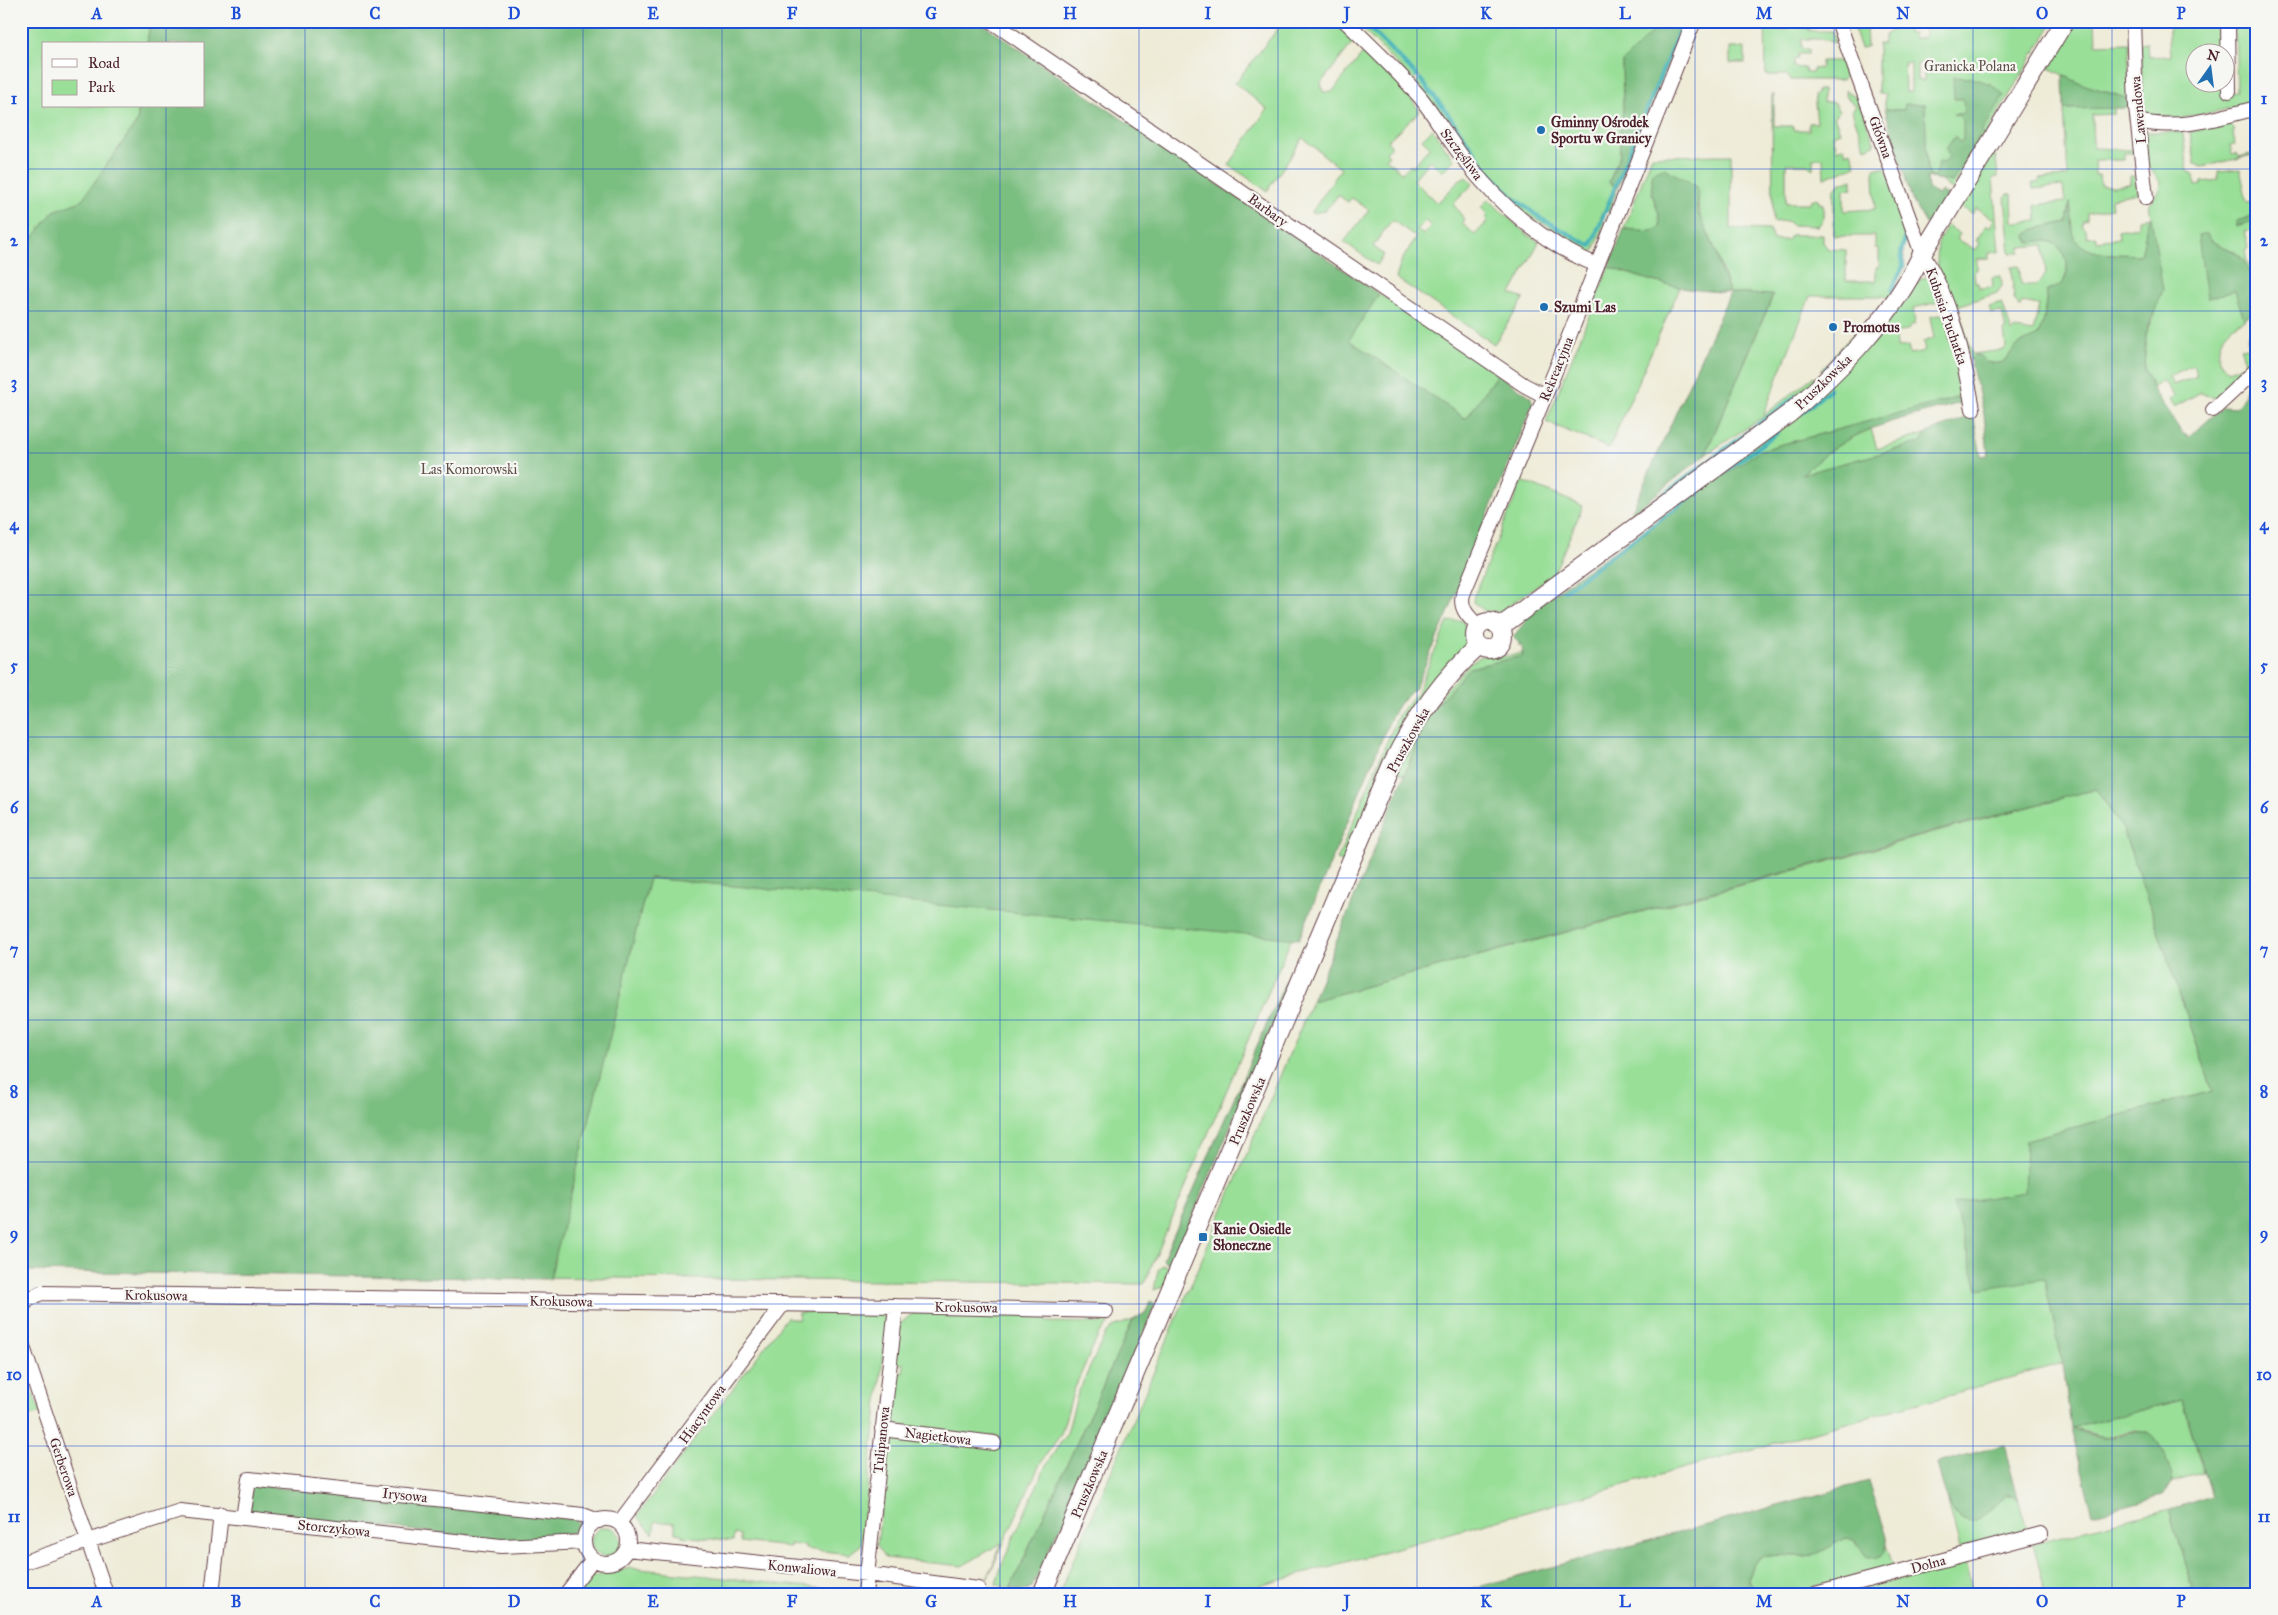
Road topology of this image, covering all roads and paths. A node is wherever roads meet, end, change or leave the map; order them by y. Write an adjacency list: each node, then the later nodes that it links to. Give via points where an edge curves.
1 (991, 21): 15 (street, Barbary, via 1359,274 1524,385)
2 (1345, 21): 13 (street, Szczęśliwa, via 1410,85 1470,167 1504,203 1542,234)
3 (1694, 21): 13 (street, Rekreacyjna)
4 (1838, 21): 12 (street, Główna)
5 (2065, 21): 12 (street, Pruszkowska)
6 (2133, 21): 10 (street, Lawendowa)
7 (2228, 21): 8 (street)
8 (2228, 42)
9 (2257, 108): 10 (street, via 2184,125)
10 (2138, 121): 11 (street, Lawendowa)
11 (2146, 198)
12 (1922, 254): 16 (street, Kubusia Puchatka, via 1936,277 1961,350); 19 (street, Pruszkowska, via 1888,310 1852,355 1821,386 1737,453)
13 (1597, 264): 15 (street, Rekreacyjna)
14 (2257, 369): 17 (street)
15 (1546, 396): 18 (street, Rekreacyjna, via 1462,597 1464,610)
16 (1973, 409)
17 (2214, 410)
18 (1479, 627): 19 (street, via 1490,623); 20 (street, via 1476,637)
19 (1500, 627): 20 (street, via 1503,638 1498,647 1486,650)
20 (1479, 646): 44 (street, Pruszkowska, via 1429,701 1392,764)
21 (783, 1304): 22 (street, Krokusowa); 23 (street, Krokusowa, via 42,1293 32,1297); 31 (street, Hiacyntowa)
22 (896, 1306): 24 (street, Krokusowa); 26 (street, Tulipanowa)
23 (21, 1308)
24 (1106, 1311)
25 (21, 1341): 33 (street, Gerberowa)
26 (882, 1429): 27 (street, Nagietkowa); 38 (street, Tulipanowa)
27 (994, 1443)
28 (220, 1514): 29 (street, Storczykowa); 33 (street, Storczykowa, via 180,1511); 41 (street)
29 (243, 1518): 30 (street, Irysowa, via 249,1480 583,1515); 34 (street, Storczykowa, via 501,1546)
30 (599, 1521): 31 (street); 34 (street, via 588,1529)
31 (619, 1523): 35 (street, via 627,1535)
32 (2042, 1534): 45 (street, Dolna)
33 (89, 1541): 37 (street, Storczykowa); 40 (street, Gerberowa)
34 (584, 1542): 36 (street)
35 (627, 1549): 36 (street, via 623,1556 612,1562); 38 (street, Konwaliowa)
36 (593, 1559): 42 (street)
37 (21, 1563)
38 (867, 1574): 39 (street, Konwaliowa); 43 (street, Tulipanowa)
39 (978, 1589)
40 (106, 1594)
41 (212, 1594)
42 (566, 1594)
43 (865, 1594)
44 (1042, 1594)
45 (1815, 1594)

